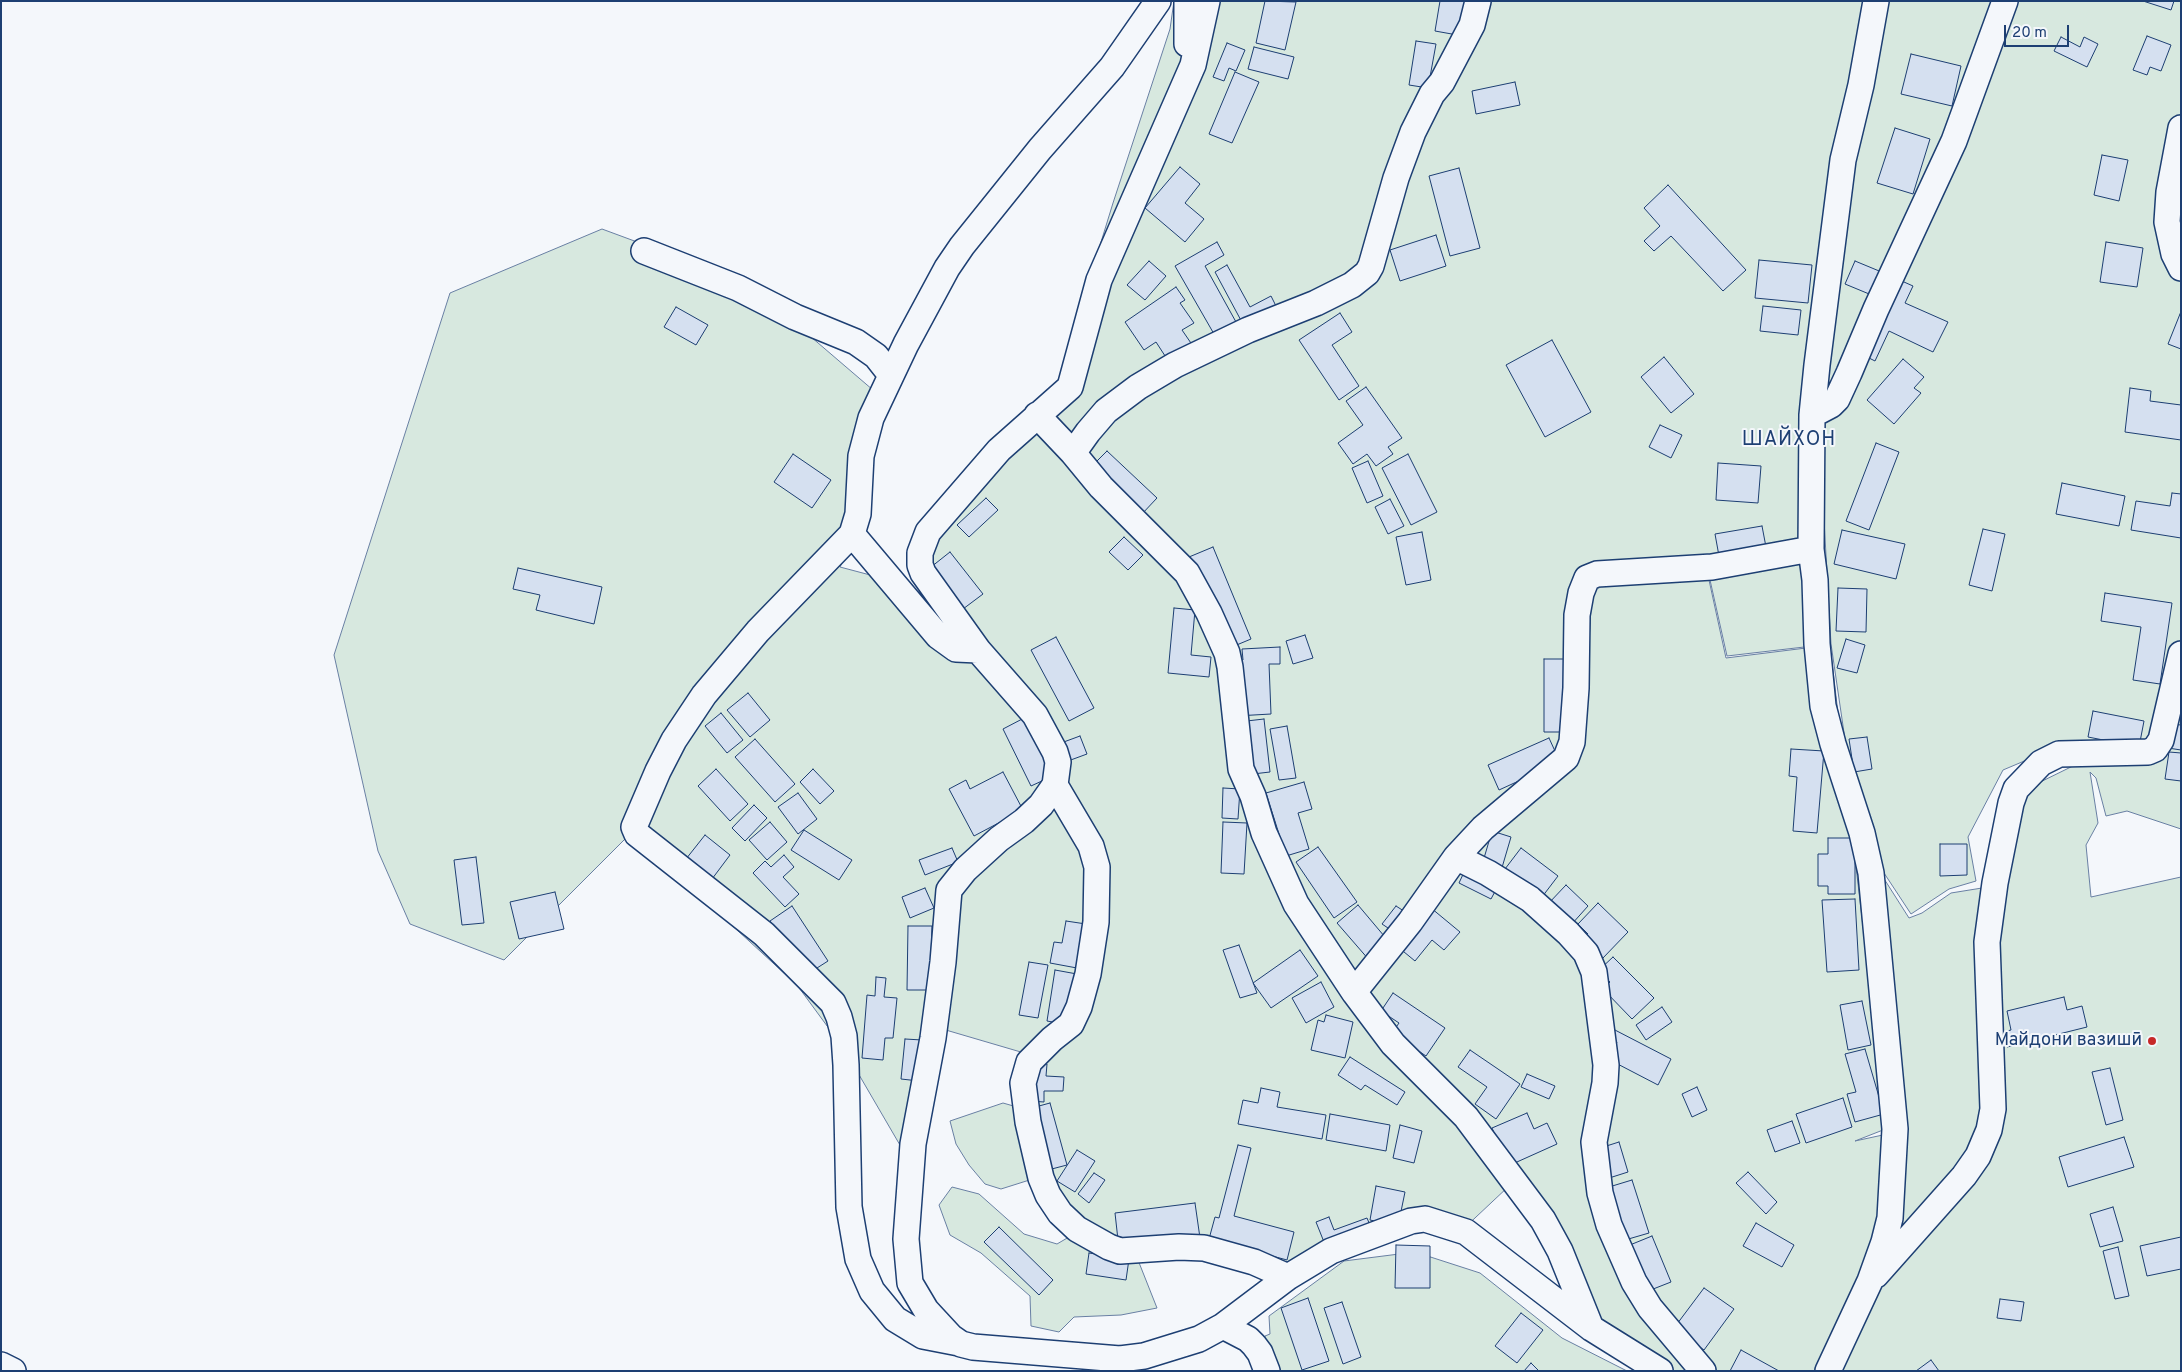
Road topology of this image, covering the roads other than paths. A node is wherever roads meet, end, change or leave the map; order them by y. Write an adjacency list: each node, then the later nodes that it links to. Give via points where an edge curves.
1 (1158, 1): 11 (lane, via 1112,67 962,246 933,292)
2 (1187, 1): 7 (lane)
3 (1207, 1): 7 (lane, via 1193,65)
4 (1478, 1): 14 (lane, via 1472,25 1413,132 1367,273 1352,285 1316,303 1248,330 1175,365 1138,387 1106,411)
5 (1876, 1): 13 (lane, via 1843,160)
6 (2005, 1): 13 (lane, via 1954,141 1837,399)
7 (1185, 84): 12 (lane, via 1099,280 1072,382 1067,390)
8 (2181, 128): 10 (lane, via 2167,222 2174,254)
9 (644, 251): 11 (lane, via 738,288 795,317 856,342 876,356)
10 (2181, 268)
11 (891, 375): 15 (lane, via 871,418 861,456 858,514)
12 (1036, 415): 14 (lane); 17 (lane, via 999,450 928,532 920,553 924,573)
13 (1812, 415): 16 (lane)
14 (1073, 453): 21 (lane, via 1101,487 1187,573 1209,613 1229,660 1241,769 1264,833 1296,904)
15 (852, 534): 17 (lane, via 938,636 956,648); 26 (lane, via 758,631 704,695 674,740 646,795 634,830 764,934 833,1003 844,1036 850,1207 858,1259 872,1291 895,1319 923,1336)
16 (1811, 550): 20 (lane, via 1712,567 1597,574 1587,578 1577,614 1572,742 1566,758 1483,828); 23 (lane, via 1823,706 1862,833 1871,874 1895,1129 1890,1218)
17 (978, 650): 19 (lane, via 1036,716 1057,758)
18 (2181, 654): 23 (lane, via 2161,740 2156,749 2148,752 2059,754 2040,763 2016,789 1994,883 1987,942 1993,1109 1989,1130 1978,1156 1964,1176)
19 (1055, 785): 22 (lane, via 1091,846 1097,867 1096,922 1079,1007 1071,1024 1030,1062 1023,1083 1028,1122 1048,1196 1077,1229 1120,1251 1204,1248 1254,1262); 26 (lane, via 1024,821 965,870 952,885 948,896 933,1038 913,1144 906,1239 908,1275 914,1290 926,1310)
20 (1456, 857): 21 (lane); 33 (lane, via 1530,899 1586,953 1594,972 1606,1065 1594,1142 1600,1193 1609,1225 1634,1282 1650,1308)
21 (1354, 992): 25 (lane, via 1393,1044 1466,1117 1543,1220 1560,1251)
22 (1288, 1277): 24 (lane); 25 (lane, via 1331,1251 1425,1219 1466,1232)
23 (1870, 1280): 34 (lane)
24 (1223, 1326): 27 (lane, via 1199,1339); 31 (lane, via 1254,1345)
25 (1591, 1328): 32 (lane)
26 (961, 1344): 27 (lane, via 1096,1358)
27 (1144, 1356): 30 (lane)
28 (1, 1365): 29 (lane)
29 (13, 1371)
30 (1123, 1371)
31 (1267, 1371)
32 (1660, 1371)
33 (1703, 1371)
34 (1828, 1371)

